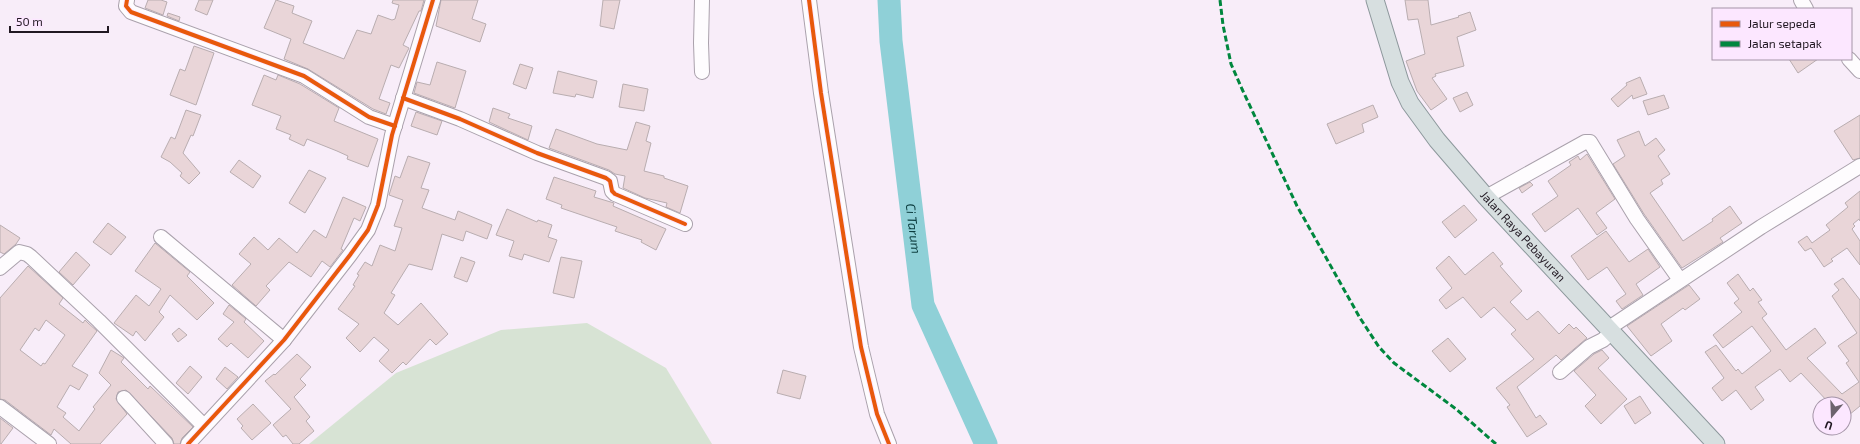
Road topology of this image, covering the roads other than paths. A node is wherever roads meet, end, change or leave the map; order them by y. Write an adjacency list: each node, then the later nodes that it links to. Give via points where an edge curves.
1 (127, 0): 10 (street, via 126,6 131,12 304,76 369,117)
2 (433, 0): 9 (street)
3 (702, 0): 7 (street)
4 (809, 0): 26 (street, via 861,347 877,414)
5 (1375, 0): 12 (main road, Jalan Raya Pebayuran, via 1400,82 1410,104)
6 (1850, 60): 8 (street)
7 (702, 72)
8 (1860, 72)
9 (403, 98): 10 (street); 13 (street, via 460,119 537,153 606,178 610,181 615,194)
10 (395, 126): 18 (street, via 378,205 368,230)
11 (1860, 166): 16 (street)
12 (1486, 197): 16 (street, via 1585,142 1590,142 1637,219); 17 (main road, Jalan Raya Pebayuran)
13 (685, 224)
14 (161, 237): 18 (street)
15 (0, 268): 22 (street, via 19,252 32,257)
16 (1680, 280): 17 (street)
17 (1611, 330): 19 (street, via 1603,340 1589,347); 27 (main road, Jalan Raya Pebayuran)
18 (284, 340): 22 (street)
19 (1560, 372)
20 (124, 398): 24 (street)
21 (0, 407): 23 (street)
22 (204, 426): 25 (street)
23 (49, 444)
24 (166, 444)
25 (188, 444)
26 (889, 444)
27 (1716, 444)

